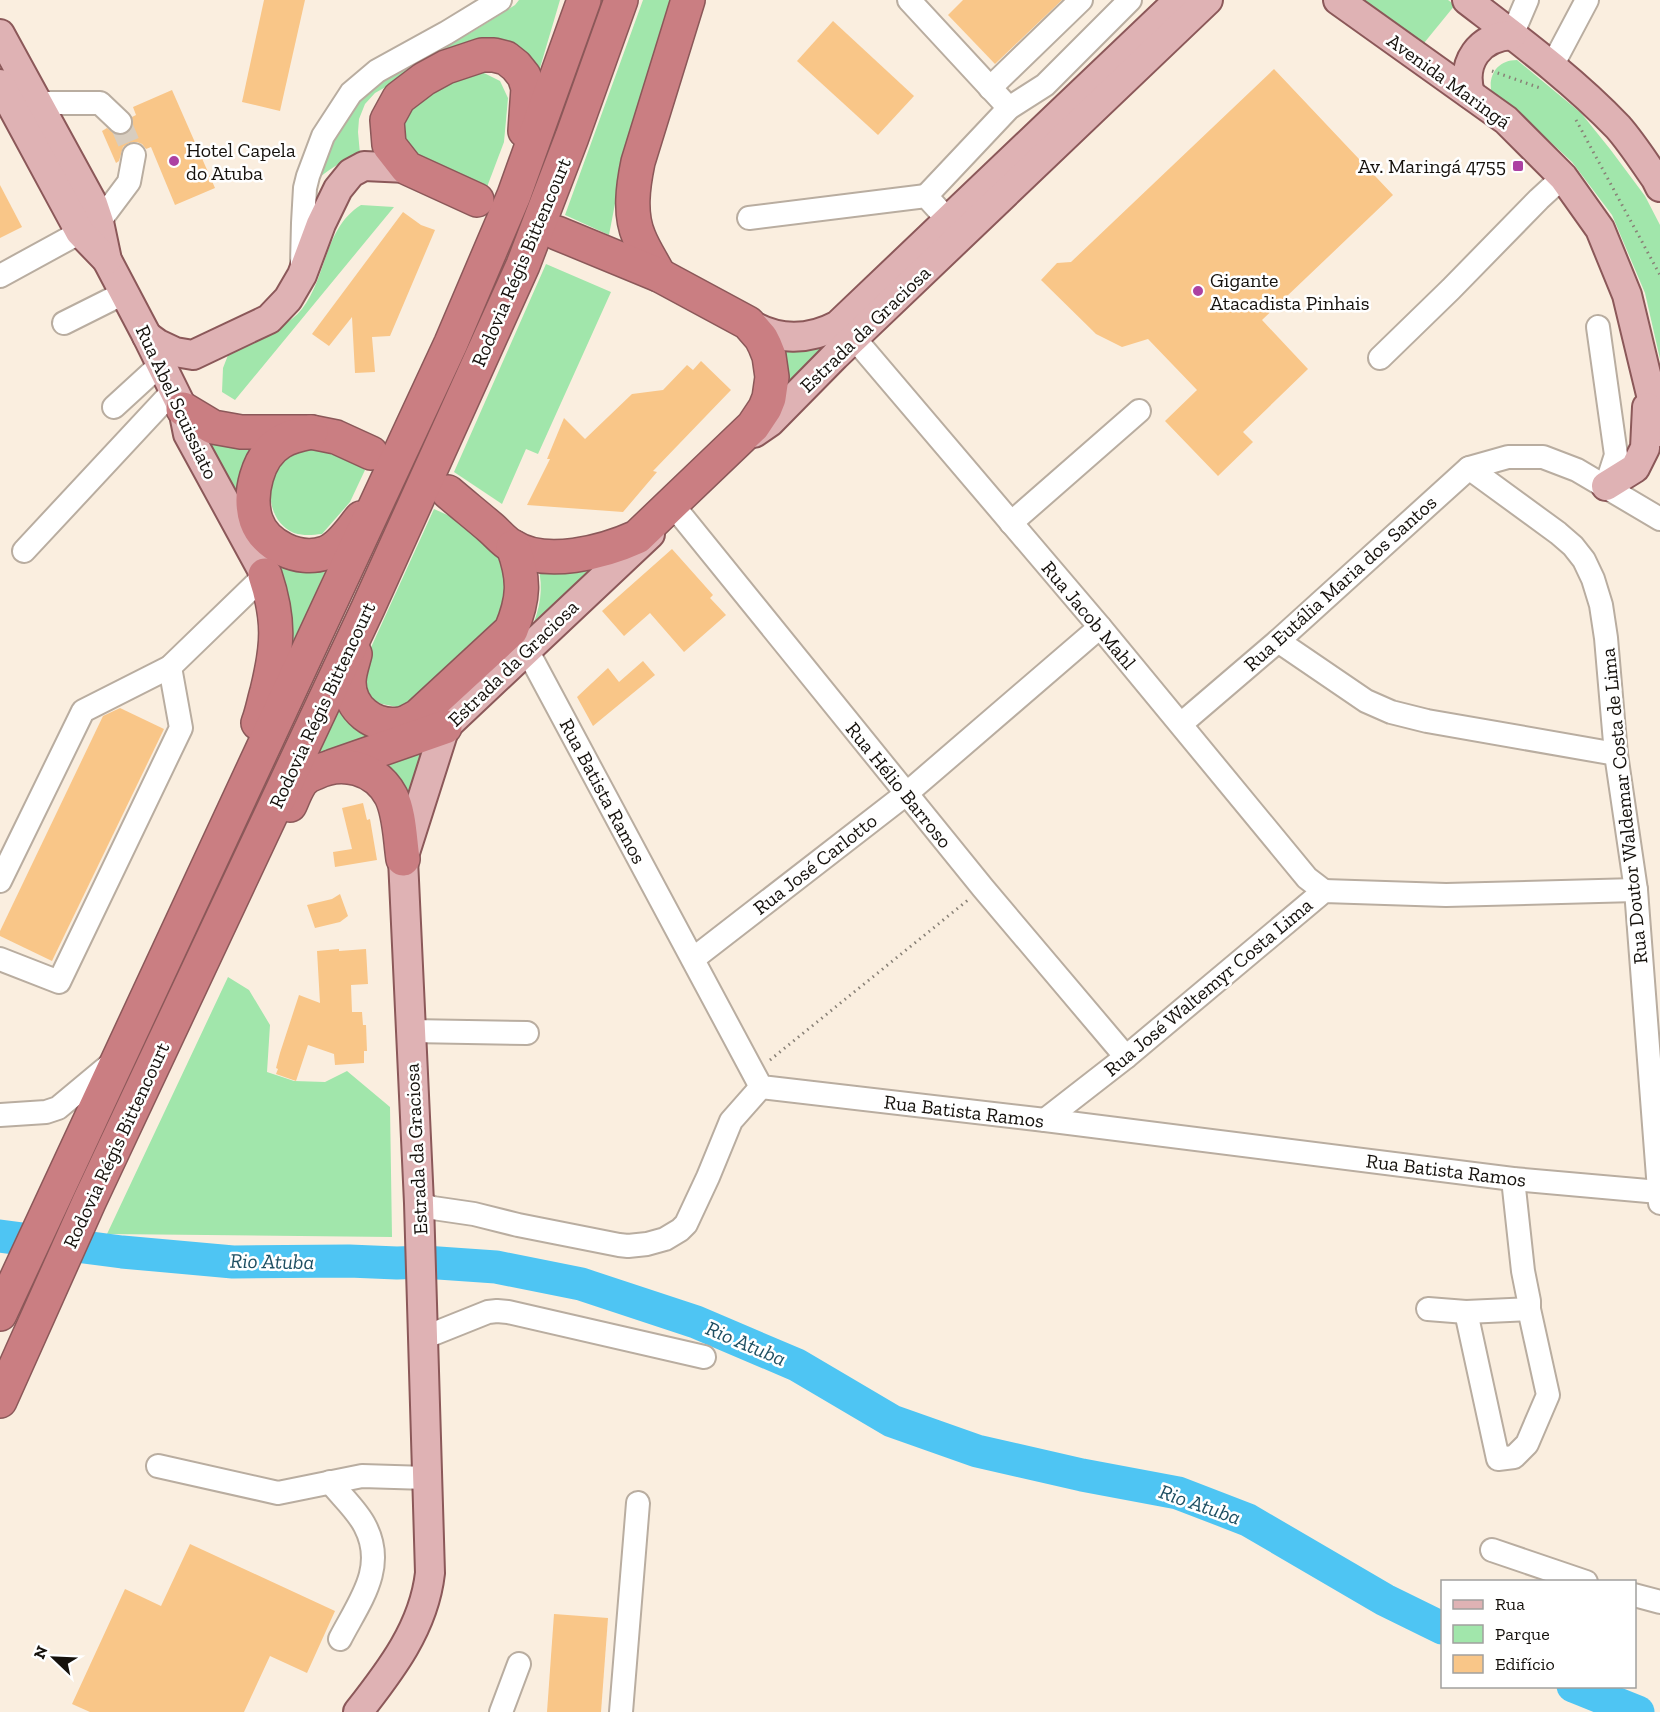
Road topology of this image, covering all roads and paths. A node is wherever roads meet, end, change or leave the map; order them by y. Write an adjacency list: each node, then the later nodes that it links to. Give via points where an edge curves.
1 (500, 0): 36 (street, via 377,71 351,93 323,136 308,176)
2 (584, 0): 29 (highway, Rodovia Régis Bittencourt)
3 (621, 0): 67 (highway, Rodovia Régis Bittencourt, via 524,265)
4 (688, 0): 37 (highway, via 634,180 638,237)
5 (909, 0): 19 (street)
6 (1081, 0): 19 (street)
7 (1131, 0): 22 (street, via 1046,86)
8 (1179, 0): 33 (main road, Estrada da Graciosa)
9 (1208, 0): 45 (main road, Estrada da Graciosa)
10 (1338, 0): 20 (main road, Avenida Maringá)
11 (1467, 0): 15 (main road)
12 (1527, 0): 15 (street)
13 (1587, 0): 17 (street)
14 (0, 34): 21 (main road, Rua Abel Scuissiato)
15 (1512, 35): 16 (main road, via 1485,43); 17 (main road)
16 (1470, 63): 17 (path); 20 (main road)
17 (1547, 77): 28 (main road, via 1620,129)
18 (0, 84): 34 (main road, Rua Abel Scuissiato)
19 (990, 88): 22 (street)
20 (1470, 94): 27 (main road, Avenida Maringá, via 1506,120)
21 (38, 104): 24 (street, via 100,103); 34 (main road, Rua Abel Scuissiato, via 93,204)
22 (1009, 108): 30 (street)
23 (1572, 114): 38 (path)
24 (120, 122)
25 (134, 155): 34 (street, via 129,182)
26 (407, 168): 29 (highway, via 389,145 387,120 399,98 446,67 482,55 506,58 524,76 528,88); 31 (highway); 36 (main road, via 364,165 351,173 338,189 321,224)
27 (1563, 177): 47 (street); 49 (main road, Avenida Maringá, via 1600,229 1627,295)
28 (1660, 187)
29 (514, 195): 59 (highway, Rodovia Régis Bittencourt)
30 (927, 196): 32 (street); 33 (street)
31 (477, 200)
32 (749, 218)
33 (948, 220): 42 (main road, Estrada da Graciosa, via 838,325 827,331 791,338)
34 (89, 227): 39 (street); 40 (main road, Rua Abel Scuissiato)
35 (557, 233): 37 (highway)
36 (302, 275): 46 (main road, via 288,300 269,319)
37 (659, 275): 42 (highway)
38 (1660, 275)
39 (0, 276)
40 (124, 293): 41 (street); 44 (main road, Rua Abel Scuissiato)
41 (64, 323)
42 (748, 323): 56 (highway, via 769,356 769,398 753,426)
43 (1598, 327): 58 (street, via 1616,455)
44 (147, 336): 46 (main road, via 175,352); 48 (main road, Rua Abel Scuissiato)
45 (854, 338): 56 (main road, Estrada da Graciosa, via 770,422); 63 (street, Rua Jacob Mahl)
46 (193, 355): 50 (main road)
47 (1380, 358)
48 (161, 364): 50 (main road, Rua Abel Scuissiato); 51 (street)
49 (1654, 391): 54 (main road, Avenida Maringá); 58 (main road, via 1645,448 1635,468)
50 (178, 399): 53 (highway, via 213,427 241,432); 65 (street); 66 (main road, Rua Abel Scuissiato, via 188,434)
51 (114, 406)
52 (1139, 411): 63 (street)
53 (311, 432): 55 (highway, via 336,437); 59 (highway, via 278,444 264,460 256,479 256,521 268,538 285,551 325,553 341,541)
54 (1660, 432)
55 (371, 453)
56 (716, 462): 61 (main road, Estrada da Graciosa); 64 (highway, via 637,537 618,545 573,556 546,556)
57 (1469, 468): 58 (street, Rua Eutália Maria dos Santos, via 1508,457 1543,457); 69 (street, Rua Eutália Maria dos Santos); 74 (street, Rua Doutor Waldemar Costa de Lima, via 1558,533 1584,560 1601,605)
58 (1606, 486): 62 (street, Rua Eutália Maria dos Santos)
59 (384, 489): 86 (highway, Rodovia Régis Bittencourt)
60 (448, 492): 64 (highway)
61 (676, 509): 70 (main road, Estrada da Graciosa); 76 (street, Rua Hélio Barroso)
62 (1660, 519)
63 (1011, 523): 68 (street, Rua Jacob Mahl)
64 (513, 547): 67 (highway, via 519,563 522,598 511,630 418,716 404,724 373,721 360,711 352,697 349,681)
65 (24, 551)
66 (265, 575): 71 (street); 86 (highway, via 276,617 276,640 260,718 164,924)
67 (368, 608): 88 (highway, Rodovia Régis Bittencourt)
68 (1100, 627): 72 (street, Rua Jacob Mahl); 76 (street, Rua José Carlotto)
69 (1278, 641): 72 (street, Rua Eutália Maria dos Santos); 74 (street, via 1366,701 1391,712)
70 (527, 650): 73 (main road, Estrada da Graciosa); 83 (street, Rua Batista Ramos)
71 (170, 667): 78 (street, via 82,711); 82 (street, via 181,728 59,982)
72 (1181, 724): 81 (street, Rua Jacob Mahl, via 1307,878)
73 (445, 727): 75 (highway); 77 (main road, Estrada da Graciosa)
74 (1616, 754): 80 (street, Rua Doutor Waldemar Costa de Lima)
75 (332, 767): 77 (highway, via 366,772 384,786 395,806); 88 (highway, via 300,783 221,956)
76 (906, 794): 79 (street, Rua Hélio Barroso); 83 (street, Rua José Carlotto)
77 (403, 859): 84 (main road, Estrada da Graciosa)
78 (0, 881)
79 (983, 888): 87 (street, Rua Hélio Barroso); 89 (path)
80 (1636, 890): 81 (street, Rua José Waltemyr Costa Lima, via 1446,895); 93 (street, Rua Doutor Waldemar Costa de Lima)
81 (1324, 891): 87 (street, Rua José Waltemyr Costa Lima)
82 (0, 958)
83 (693, 959): 89 (street, Rua Batista Ramos)
84 (411, 1031): 85 (street); 94 (main road, Estrada da Graciosa)
85 (527, 1033)
86 (120, 1056): 90 (street, via 58,1108); 95 (highway, Rodovia Régis Bittencourt)
87 (1126, 1057): 91 (street, Rua José Waltemyr Costa Lima)
88 (150, 1072): 101 (highway, Rodovia Régis Bittencourt)
89 (758, 1080): 91 (street, Rua Batista Ramos); 94 (street, via 731,1121 686,1224 665,1239 637,1246 619,1245 433,1208)
90 (0, 1115)
91 (1045, 1120): 92 (street, Rua Batista Ramos)
92 (1513, 1179): 93 (street, Rua Batista Ramos); 97 (street)
93 (1659, 1197)
94 (420, 1216): 99 (main road, Estrada da Graciosa)
95 (6, 1300)
96 (1428, 1309): 98 (street)
97 (1529, 1309): 98 (street); 98 (street, via 1548,1395 1527,1444 1514,1457 1498,1459)
98 (1466, 1312)
99 (423, 1338): 100 (street, via 496,1311); 103 (main road, Estrada da Graciosa)
100 (704, 1357)
101 (0, 1401)
102 (158, 1466): 104 (street, via 278,1493)
103 (427, 1478): 104 (street, via 362,1476); 112 (main road, Estrada da Graciosa, via 430,1572 423,1606 398,1658)
104 (330, 1482): 110 (street, via 364,1524 374,1560 371,1579)
105 (638, 1503): 114 (street)
106 (1492, 1550): 107 (street)
107 (1583, 1580)
108 (1636, 1595): 109 (street)
109 (1660, 1602)
110 (340, 1639)
111 (519, 1664): 113 (street)
112 (358, 1712)
113 (501, 1712)
114 (621, 1712)

